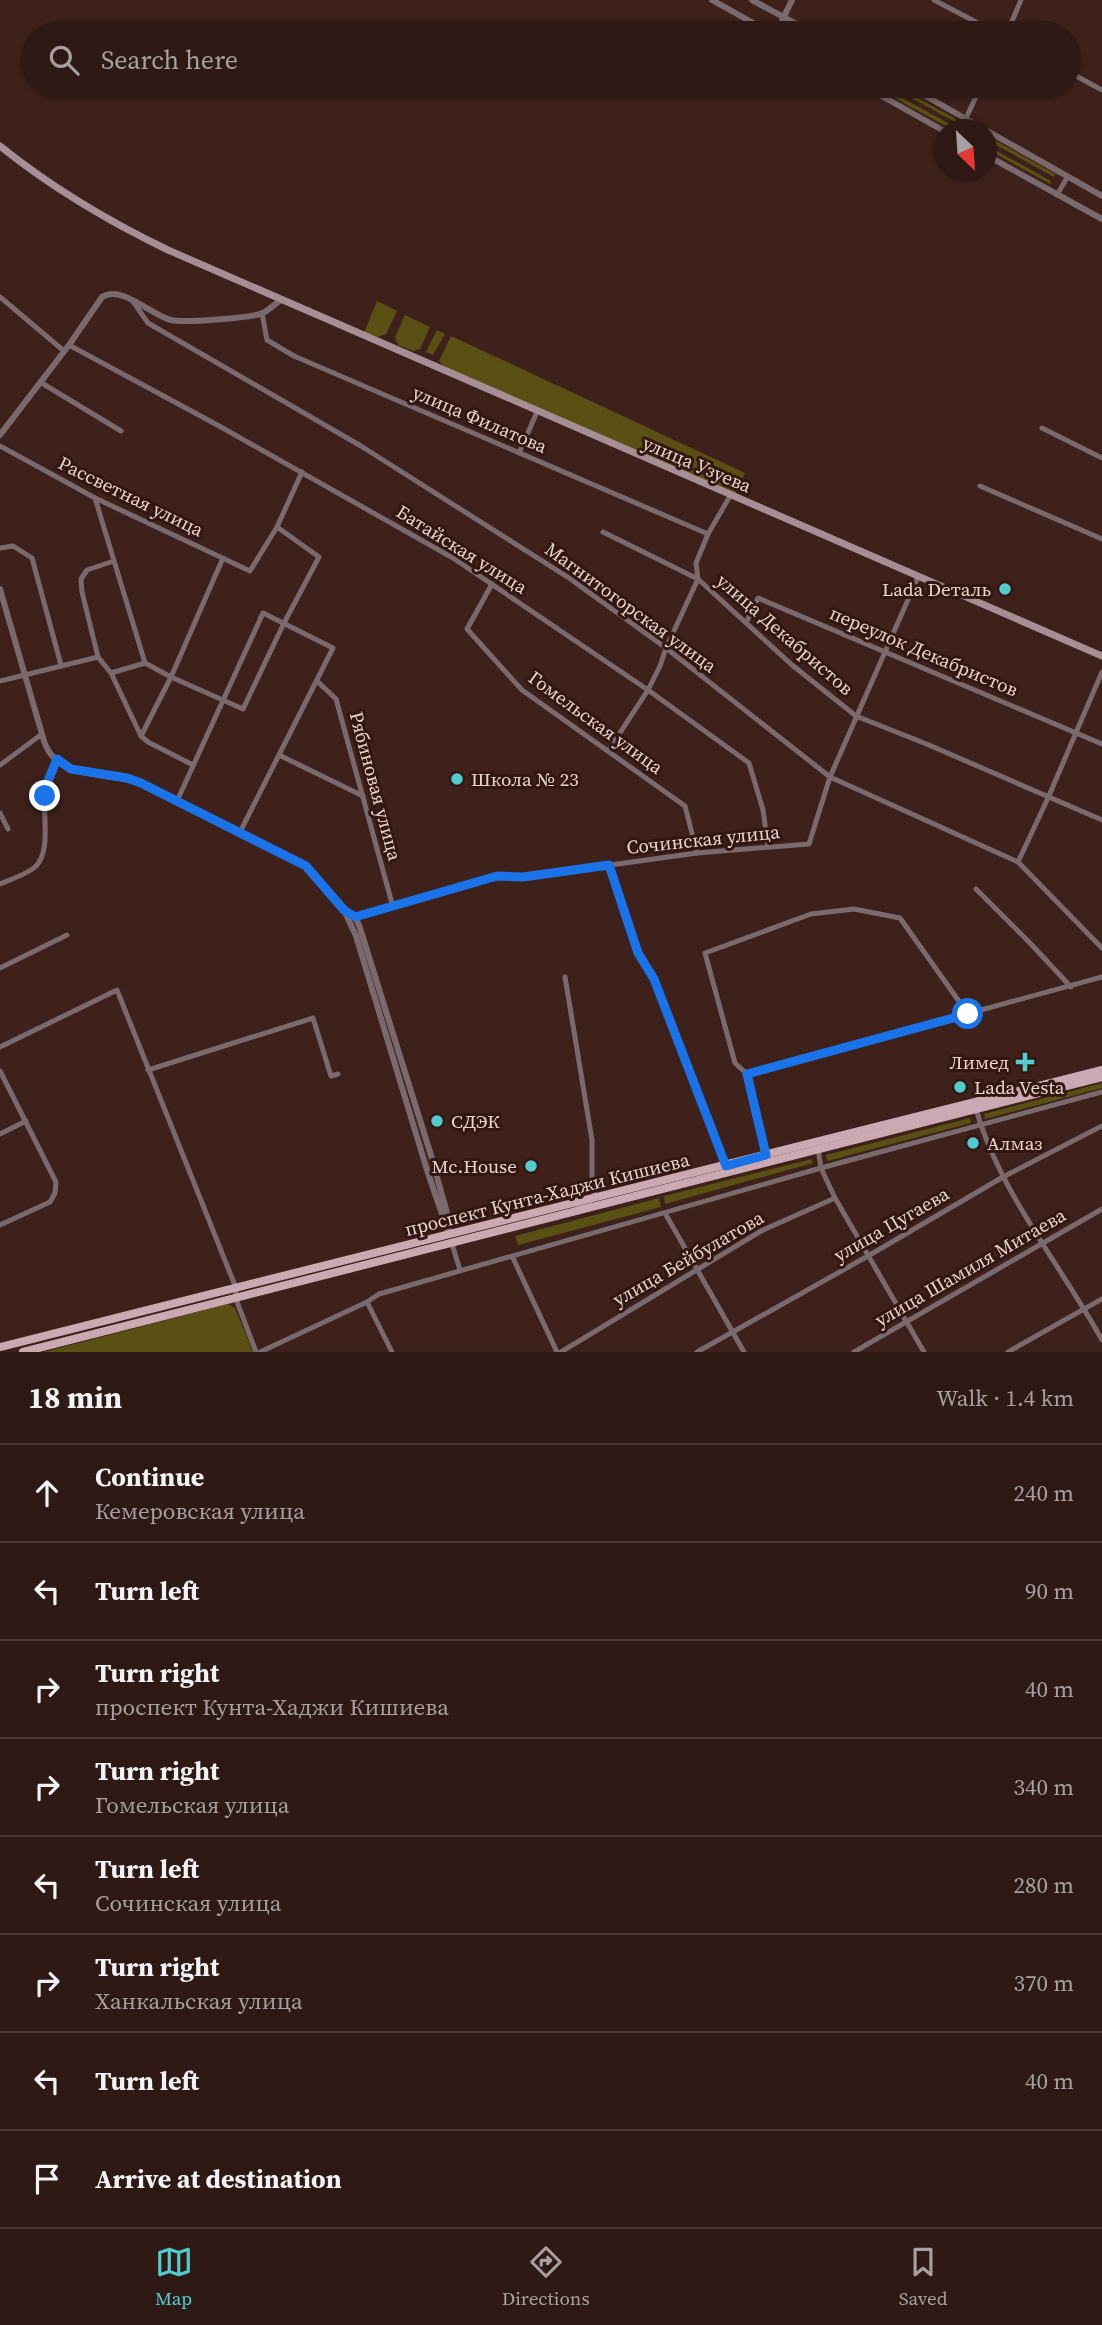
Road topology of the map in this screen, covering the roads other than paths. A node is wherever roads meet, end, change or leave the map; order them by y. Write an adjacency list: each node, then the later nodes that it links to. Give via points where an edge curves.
1 (712, 0): 7 (street)
2 (752, 0): 6 (street)
3 (792, 0): 6 (street)
4 (934, 0): 10 (street)
5 (1021, 0): 11 (street)
6 (784, 17): 8 (street); 9 (street)
7 (751, 21)
8 (781, 21)
9 (791, 21)
10 (974, 21)
11 (1012, 21)
12 (1081, 79): 13 (street)
13 (1102, 90)
14 (885, 98): 18 (street)
15 (930, 98): 17 (street)
16 (975, 98): 17 (street)
17 (966, 118): 21 (street)
18 (934, 125)
19 (0, 146): 27 (main road, улица Узуева, via 60,191 114,223)
20 (997, 161): 23 (street)
21 (1068, 176): 22 (street); 23 (street)
22 (1101, 194)
23 (1057, 195): 24 (street)
24 (1102, 219)
25 (0, 297): 29 (street, Батайская улица)
26 (132, 300): 28 (street, via 171,321); 29 (street, via 114,293 102,297); 55 (street, Магнитогорская улица, via 148,323 458,506)
27 (281, 300): 28 (street); 31 (main road, улица Узуева)
28 (262, 313): 36 (street, улица Филатова, via 267,340 294,356)
29 (66, 348): 30 (street); 38 (street, Батайская улица)
30 (40, 382): 33 (street); 34 (street)
31 (537, 412): 36 (street); 40 (main road, улица Узуева)
32 (1042, 428): 37 (street)
33 (121, 431)
34 (0, 436)
35 (0, 446): 41 (street, Рассветная улица)
36 (519, 453): 44 (street, улица Филатова)
37 (1102, 458)
38 (302, 472): 42 (street); 51 (street, Батайская улица)
39 (980, 486): 45 (street)
40 (730, 496): 44 (street); 49 (main road, улица Узуева)
41 (95, 498): 47 (street, Рассветная улица); 48 (street)
42 (277, 527): 47 (street, Рассветная улица, via 250,571); 53 (street, via 319,557)
43 (603, 532): 50 (street, улица Декабристов)
44 (708, 534): 50 (street, via 696,563)
45 (1102, 539)
46 (0, 548): 60 (street, via 13,546 32,558)
47 (223, 558): 64 (street)
48 (114, 561): 58 (street, via 87,570 81,579); 59 (street)
49 (918, 577): 56 (street); 57 (main road, улица Узуева)
50 (698, 579): 54 (street, улица Декабристов); 55 (street)
51 (492, 584): 67 (street, Батайская улица); 74 (street, Гомельская улица, via 467,629 523,690)
52 (0, 589): 63 (street)
53 (284, 623): 66 (street, via 333,648); 68 (street, via 243,709); 68 (street, via 263,613)
54 (746, 623): 56 (street, переулок Декабристов, via 758,598); 69 (street, улица Декабристов)
55 (666, 648): 67 (street); 79 (street, Магнитогорская улица)
56 (886, 651): 69 (street); 70 (street, переулок Декабристов)
57 (1102, 656)
58 (97, 657): 60 (street); 62 (street)
59 (145, 663): 62 (street); 64 (street)
60 (61, 665): 63 (street)
61 (1102, 672): 70 (street)
62 (111, 673): 72 (street)
63 (26, 676): 65 (street); 71 (street)
64 (170, 677): 68 (street); 72 (street)
65 (0, 681)
66 (317, 681): 75 (street); 80 (street, Рябиновая улица, via 336,699)
67 (648, 690): 74 (street); 87 (street, Батайская улица, via 748,764 763,810)
68 (222, 700): 78 (street)
69 (856, 716): 79 (street); 81 (street, улица Декабристов)
70 (1077, 733): 73 (street, переулок Декабристов); 81 (street)
71 (42, 734): 76 (street); 77 (street)
72 (141, 736): 78 (street)
73 (1102, 744)
74 (608, 751): 88 (street, Гомельская улица, via 685,806)
75 (279, 755): 80 (street); 86 (street)
76 (57, 759): 82 (street, via 71,769 127,778); 91 (street, via 46,786 42,858 35,867)
77 (0, 765)
78 (193, 765): 82 (street)
79 (830, 778): 87 (street, Сочинская улица, via 809,844); 89 (street, Магнитогорская улица)
80 (363, 796): 93 (street, Рябиновая улица)
81 (1048, 798): 84 (street, улица Декабристов); 89 (street)
82 (177, 801): 86 (street)
83 (0, 813): 85 (street)
84 (1102, 820)
85 (8, 829)
86 (240, 832): 94 (street, via 306,866)
87 (768, 846): 88 (street, Сочинская улица)
88 (697, 853): 90 (street, Сочинская улица)
89 (1018, 862): 97 (street, Магнитогорская улица)
90 (609, 865): 93 (street, Сочинская улица, via 523,877 497,876); 120 (street, via 638,953 654,979)
91 (0, 884)
92 (976, 889): 101 (street)
93 (393, 907): 95 (street, Сочинская улица)
94 (344, 910): 95 (street); 129 (street)
95 (355, 917): 129 (street, via 429,1152)
96 (67, 935): 98 (street)
97 (1102, 948)
98 (0, 968)
99 (565, 977): 123 (street, via 592,1140)
100 (1102, 977): 101 (street)
101 (1071, 987): 102 (street)
102 (968, 1014): 108 (street); 108 (street, via 900,918 854,909 811,914 705,953 735,1063)
103 (0, 1046): 104 (street, via 117,990)
104 (148, 1070): 107 (street, via 313,1018 331,1076); 135 (street)
105 (1102, 1070): 111 (main road, проспект Кунта-Хаджи Кишиева)
106 (0, 1071): 113 (street)
107 (338, 1074)
108 (747, 1074): 119 (street)
109 (1102, 1077): 112 (main road, проспект Кунта-Хаджи Кишиева)
110 (1102, 1092): 114 (street)
111 (991, 1098): 112 (street); 117 (main road, проспект Кунта-Хаджи Кишиева)
112 (976, 1108): 114 (street); 118 (main road, проспект Кунта-Хаджи Кишиева)
113 (26, 1121): 116 (street); 128 (street, via 56,1182 55,1193 50,1202)
114 (981, 1126): 121 (street); 122 (street)
115 (1102, 1126): 122 (street, улица Цугаева)
116 (0, 1134)
117 (836, 1138): 118 (street); 119 (main road, проспект Кунта-Хаджи Кишиева)
118 (817, 1149): 119 (main road, проспект Кунта-Хаджи Кишиева); 121 (street)
119 (767, 1158): 120 (main road, проспект Кунта-Хаджи Кишиева); 127 (main road, проспект Кунта-Хаджи Кишиева)
120 (726, 1166): 123 (main road, проспект Кунта-Хаджи Кишиева)
121 (821, 1168): 124 (street); 126 (street)
122 (1003, 1177): 130 (street); 132 (street, улица Цугаева)
123 (595, 1198): 127 (street); 129 (main road, проспект Кунта-Хаджи Кишиева)
124 (835, 1198): 132 (street); 133 (street, улица Бейбулатова, via 761,1231)
125 (1102, 1209): 130 (street, улица Шамиля Митаева)
126 (664, 1213): 131 (street); 133 (street)
127 (566, 1215): 129 (main road, проспект Кунта-Хаджи Кишиева)
128 (0, 1225)
129 (451, 1240): 134 (street); 135 (main road, проспект Кунта-Хаджи Кишиева); 136 (main road, проспект Кунта-Хаджи Кишиева)
130 (1043, 1242): 139 (street); 140 (street, улица Шамиля Митаева)
131 (512, 1256): 134 (street); 147 (street)
132 (868, 1256): 140 (street); 141 (street, улица Цугаева)
133 (696, 1269): 141 (street); 147 (street, улица Бейбулатова)
134 (460, 1270): 138 (street, via 379,1294)
135 (236, 1287): 136 (street); 143 (main road, проспект Кунта-Хаджи Кишиева)
136 (236, 1299): 144 (main road, проспект Кунта-Хаджи Кишиева); 145 (street)
137 (1102, 1299): 139 (street)
138 (367, 1302): 145 (street); 146 (street)
139 (1085, 1309): 142 (street); 152 (street)
140 (906, 1321): 150 (street, улица Шамиля Митаева); 151 (street)
141 (732, 1332): 148 (street, улица Цугаева); 149 (street)
142 (1102, 1340)
143 (0, 1348)
144 (23, 1352)
145 (258, 1352)
146 (392, 1352)
147 (559, 1352)
148 (697, 1352)
149 (744, 1352)
150 (854, 1352)
151 (925, 1352)
152 (1007, 1352)

